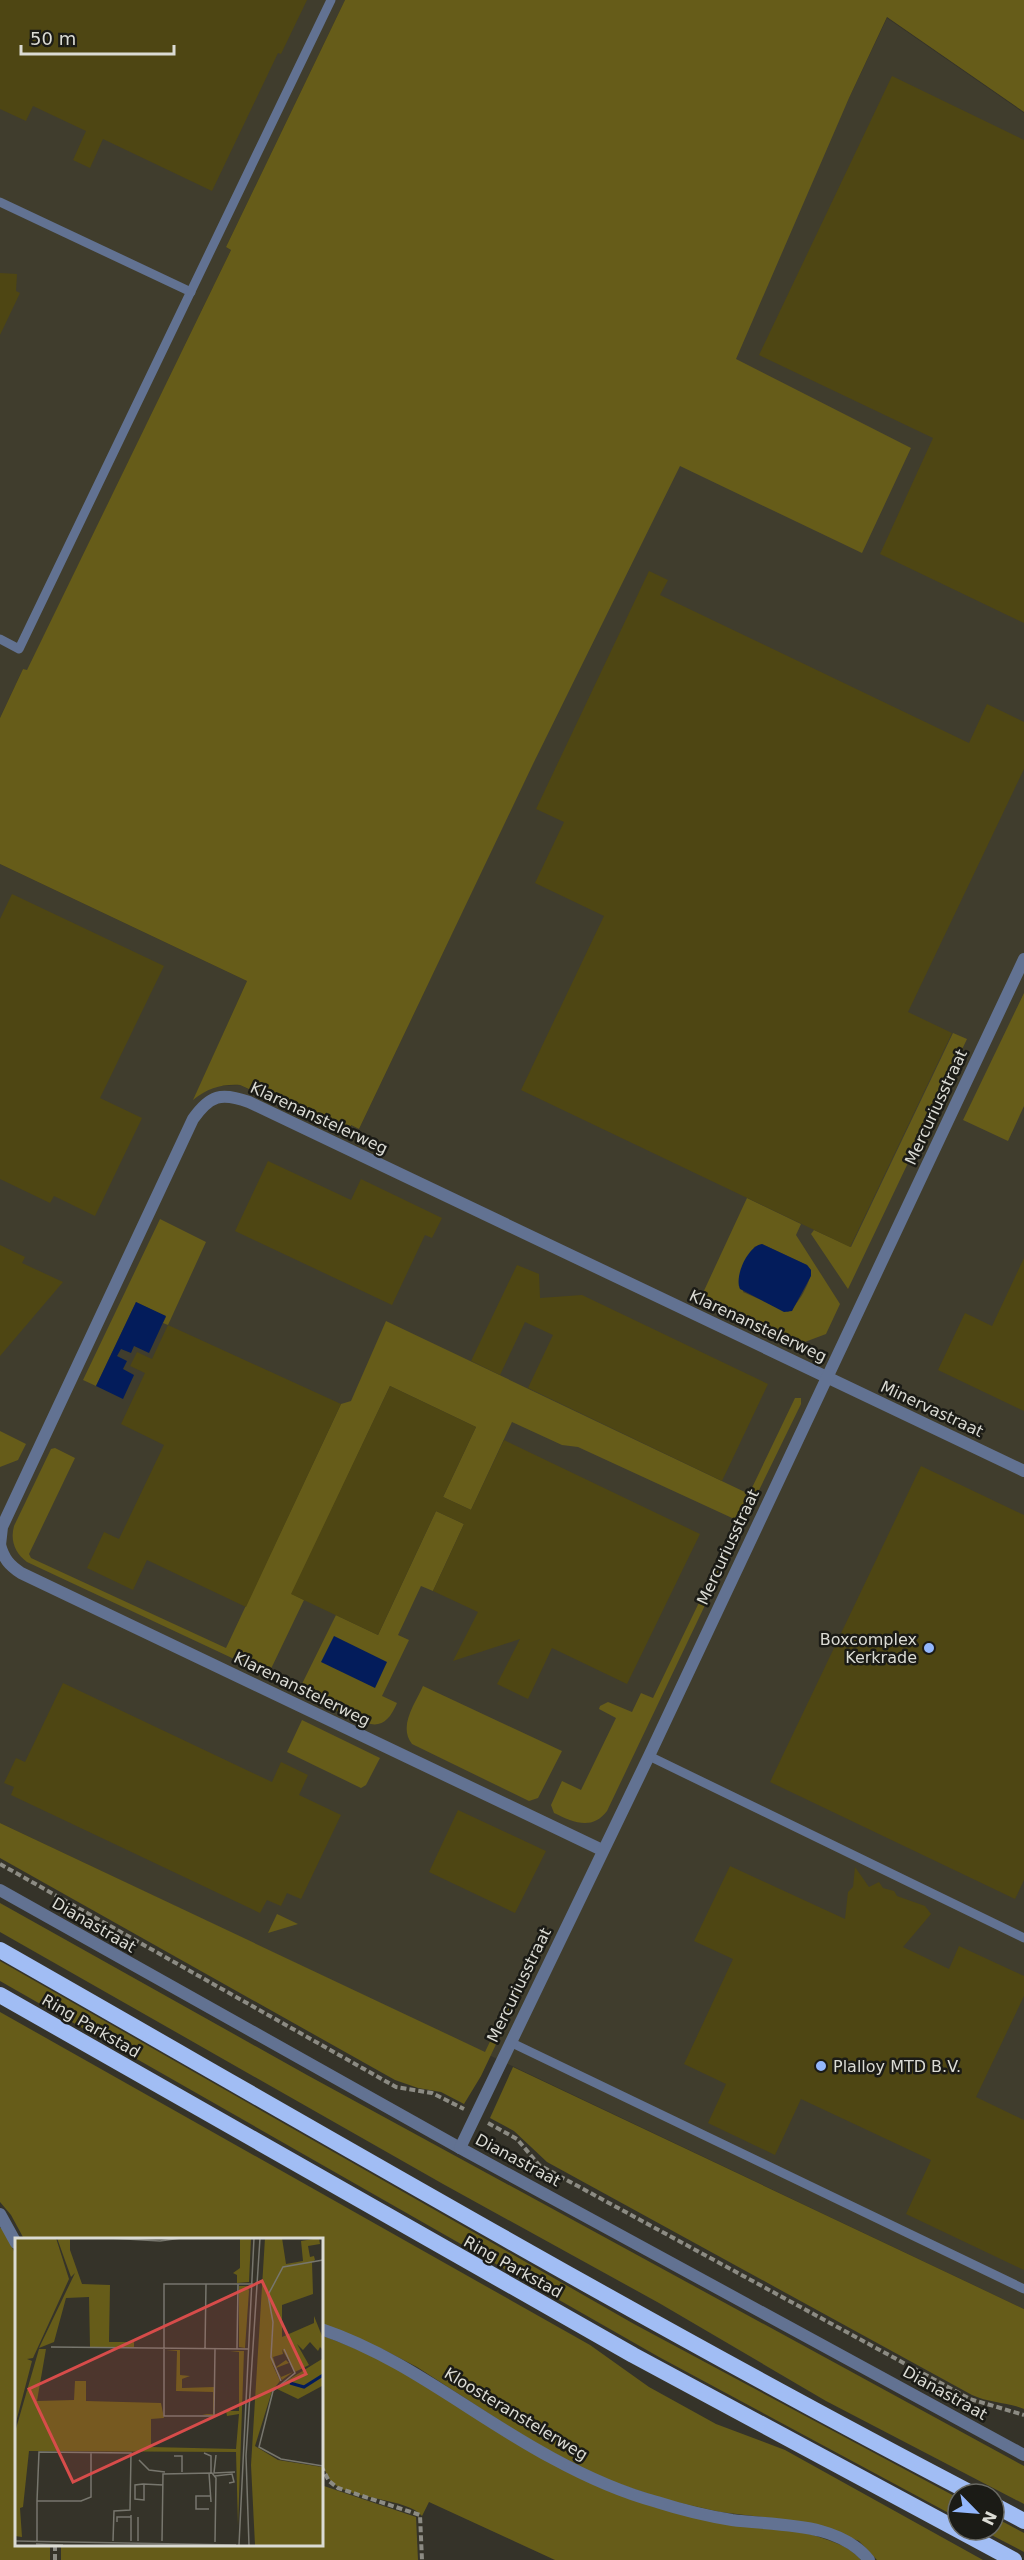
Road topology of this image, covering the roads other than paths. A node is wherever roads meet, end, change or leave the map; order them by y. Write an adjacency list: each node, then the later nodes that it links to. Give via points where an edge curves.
1 (331, 0): 3 (lane)
2 (0, 202): 3 (lane)
3 (191, 292): 4 (lane, via 19,649)
4 (0, 639)
5 (1024, 959): 6 (street, Mercuriusstraat)
6 (826, 1377): 7 (street, Minervastraat); 8 (street, Klarenanstelerweg, via 249,1102 225,1096 203,1105 193,1119 2,1527); 9 (street, Mercuriusstraat)
7 (1024, 1471)
8 (0, 1545): 10 (street, Klarenanstelerweg, via 10,1566 21,1572)
9 (648, 1756): 10 (street, Mercuriusstraat); 12 (lane)
10 (602, 1850): 15 (street, Mercuriusstraat)
11 (0, 1890): 16 (street, Dianastraat)
12 (1024, 1938)
13 (0, 1950): 22 (highway, Ring Parkstad, via 434,2200 841,2426)
14 (0, 1995): 26 (highway, Ring Parkstad, via 633,2355)
15 (510, 2042): 16 (street, Mercuriusstraat); 19 (lane)
16 (460, 2148): 21 (street, Dianastraat)
17 (0, 2214): 18 (street)
18 (15, 2241)
19 (1024, 2289)
20 (322, 2330): 25 (street, Kloosteranstelerweg, via 418,2373 550,2457 608,2485 693,2513 820,2532 846,2541)
21 (1024, 2455)
22 (950, 2482)
23 (1006, 2511): 24 (highway)
24 (1024, 2520)
25 (869, 2560)
26 (1014, 2560)

